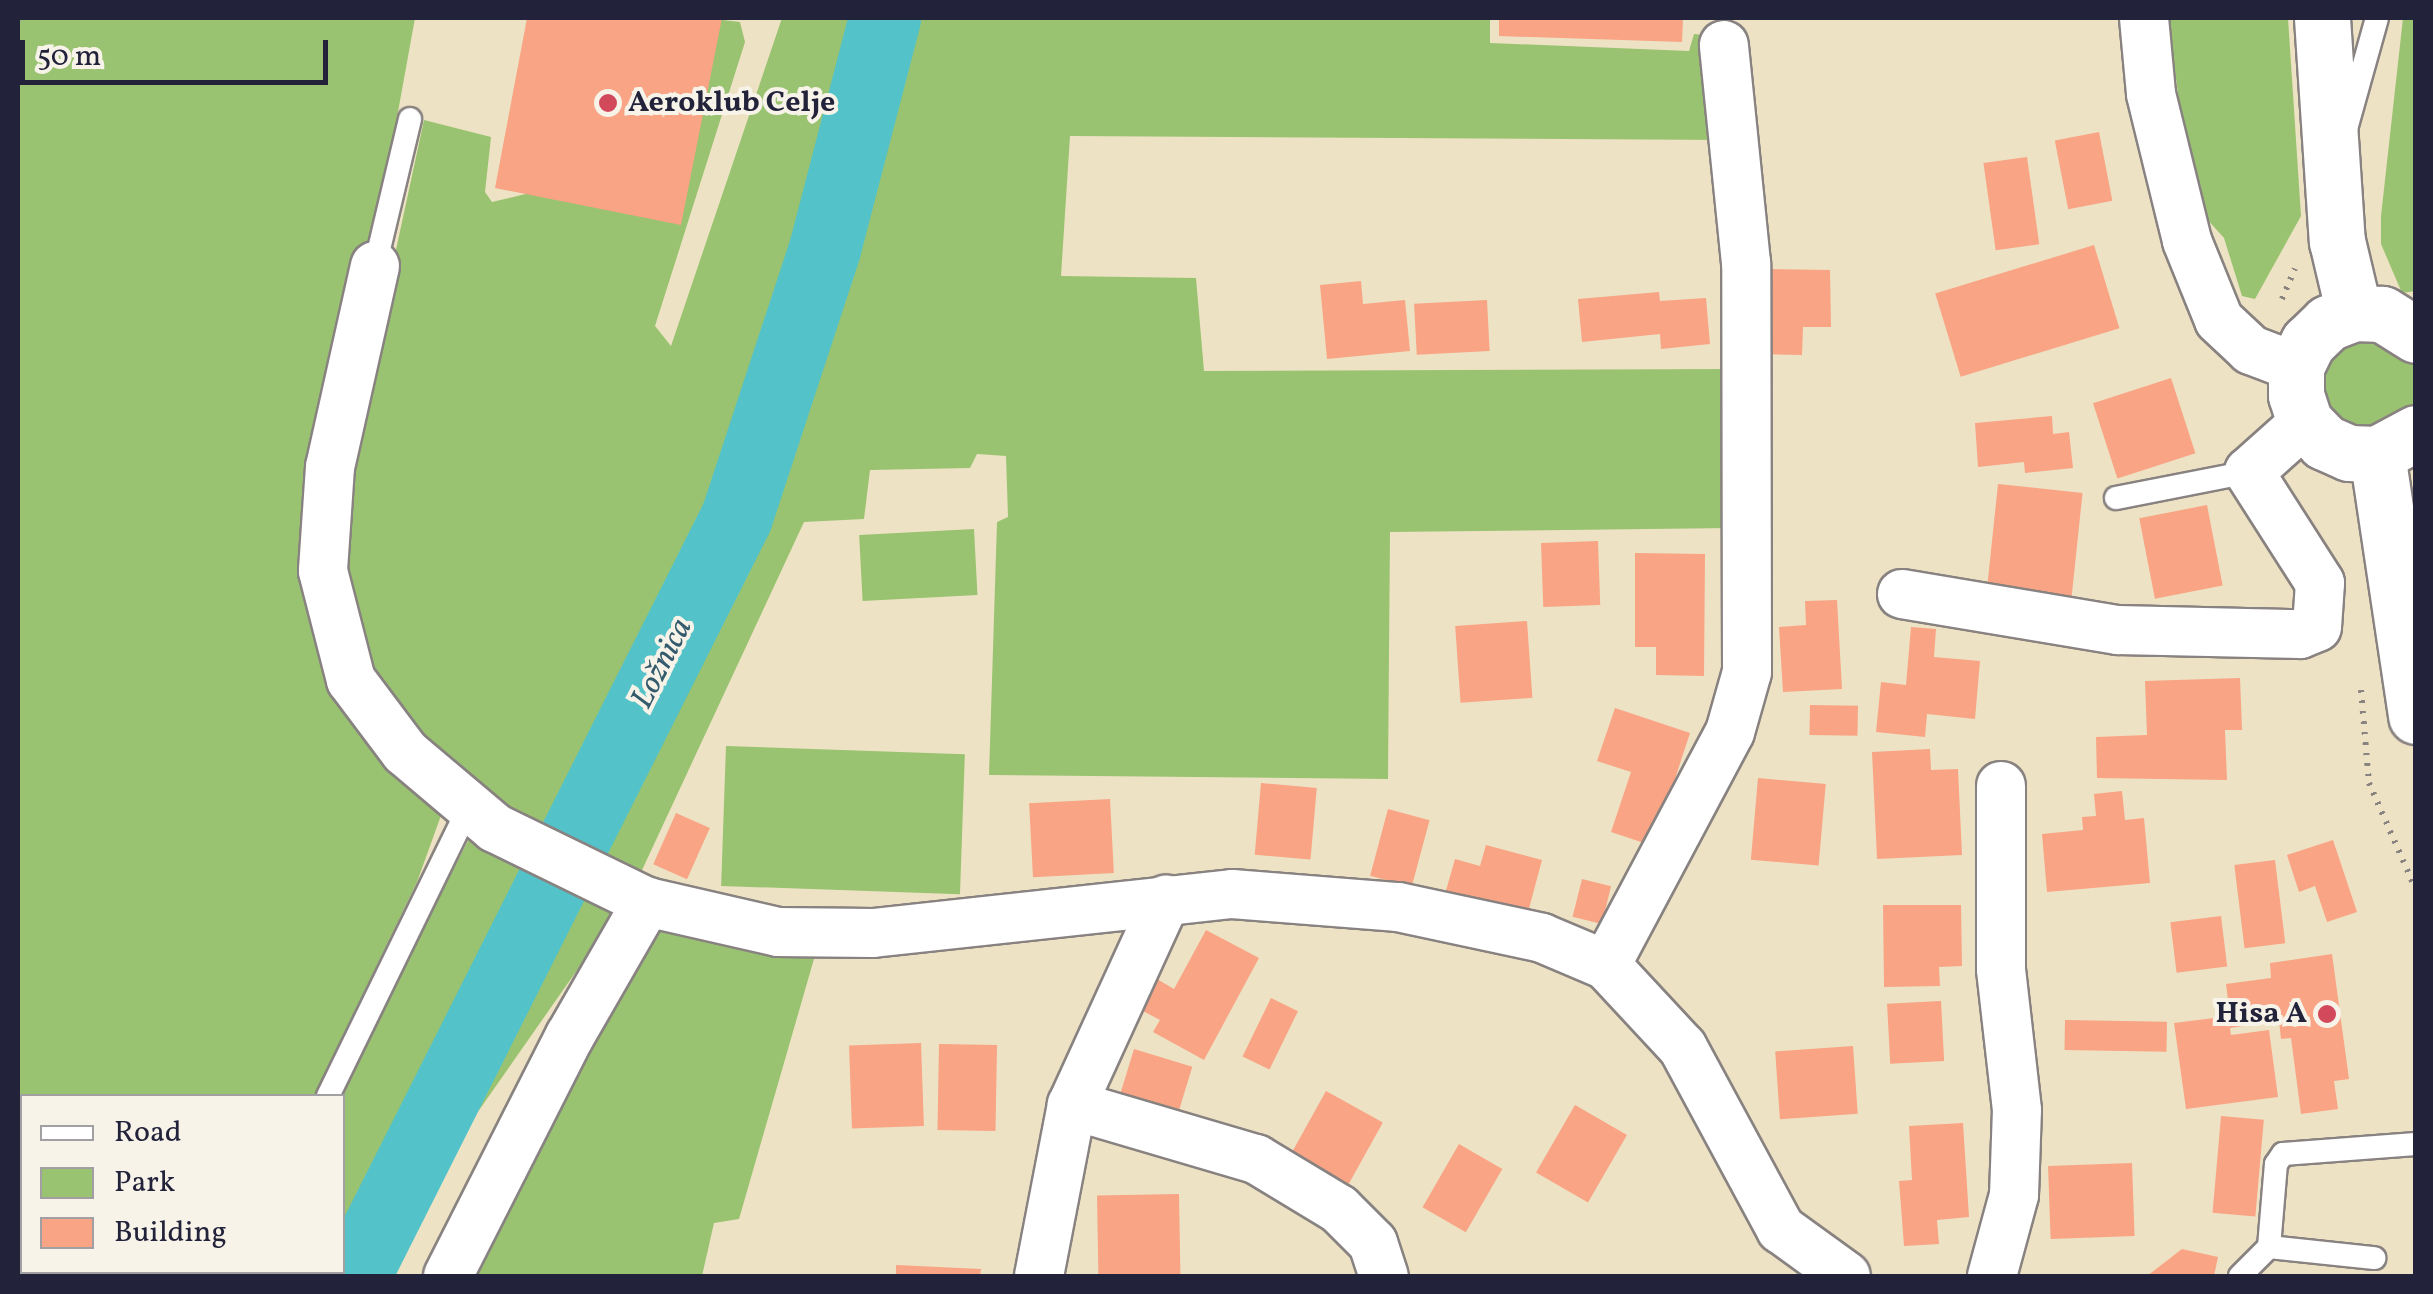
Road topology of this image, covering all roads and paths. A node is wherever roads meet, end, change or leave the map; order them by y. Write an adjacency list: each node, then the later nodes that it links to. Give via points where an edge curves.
1 (2144, 18): 10 (street, via 2151,94 2187,240 2220,320 2250,350)
2 (2322, 18): 6 (main road)
3 (2377, 18): 6 (lane)
4 (1724, 44): 21 (street, via 1746,264 1747,672 1715,764)
5 (410, 118): 7 (lane)
6 (2330, 175): 8 (main road)
7 (375, 266): 18 (street, via 330,467 323,571 351,680 405,752)
8 (2354, 313): 9 (main road, via 2382,314); 10 (main road, via 2318,332)
9 (2416, 335)
10 (2296, 368): 11 (main road)
11 (2305, 422): 12 (main road, via 2349,454); 13 (street)
12 (2396, 444): 16 (main road)
13 (2249, 472): 14 (lane); 15 (street, via 2320,582 2317,627 2300,634 2118,630)
14 (2116, 498)
15 (1902, 594)
16 (2416, 716)
17 (2000, 786): 31 (street, via 2000,970 2017,1110 2014,1195)
18 (482, 818): 19 (street); 22 (lane)
19 (633, 895): 20 (street, via 778,932 873,933); 27 (street)
20 (1166, 900): 21 (street, via 1232,894 1398,907 1542,938); 23 (street)
21 (1606, 965): 30 (street, via 1683,1048 1781,1229)
22 (329, 1094)
23 (1072, 1104): 28 (street); 29 (street, via 1256,1159 1339,1209 1373,1243)
24 (2416, 1144): 25 (lane, via 2283,1154 2276,1164)
25 (2269, 1246): 26 (lane); 32 (lane)
26 (2374, 1258)
27 (448, 1276)
28 (1038, 1276)
29 (1384, 1276)
30 (1846, 1276)
31 (1992, 1276)
32 (2240, 1276)

